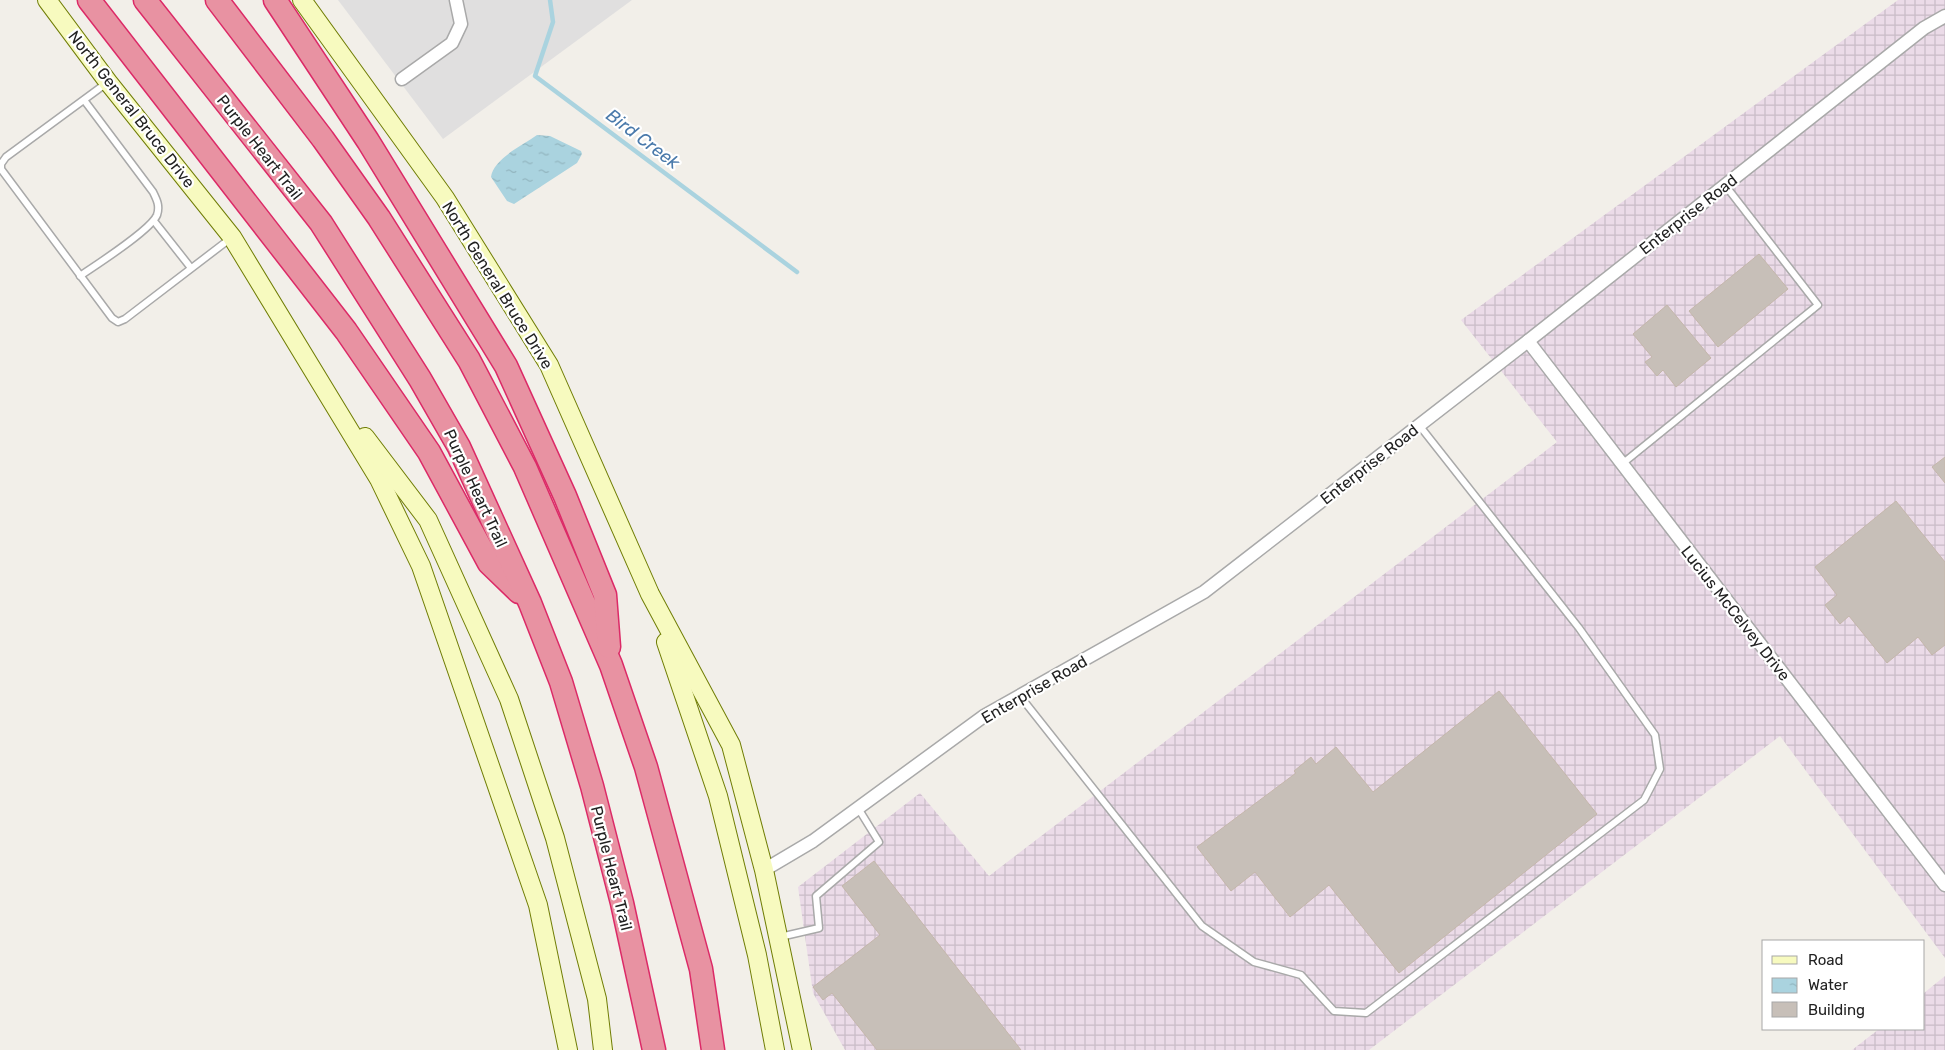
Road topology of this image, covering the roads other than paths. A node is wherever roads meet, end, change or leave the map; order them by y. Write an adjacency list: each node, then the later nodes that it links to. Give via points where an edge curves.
1 (47, 0): 10 (main road, North General Bruce Drive)
2 (89, 0): 22 (highway, via 346,331 429,452 489,562)
3 (145, 0): 22 (highway, Purple Heart Trail, via 321,223 384,320 459,447)
4 (217, 0): 23 (highway, via 379,218 470,360 525,467)
5 (275, 0): 23 (highway, via 368,141 506,366 605,595)
6 (302, 0): 21 (main road, North General Bruce Drive, via 445,198 549,366)
7 (456, 0): 9 (street, via 461,24 452,43)
8 (1945, 16): 12 (street, Enterprise Road, via 1924,28)
9 (402, 79)
10 (108, 82): 11 (lane); 14 (main road, North General Bruce Drive)
11 (84, 100): 13 (lane, via 153,192 158,203); 16 (lane, via 1,164 3,175)
12 (1725, 186): 17 (street, Enterprise Road); 20 (lane, via 1818,305)
13 (154, 221): 15 (lane); 16 (lane)
14 (232, 237): 15 (lane); 18 (main road, North General Bruce Drive)
15 (191, 268): 16 (lane, via 118,322)
16 (80, 276)
17 (1528, 341): 19 (street, Enterprise Road); 20 (street, Lucius McCelvey Drive)
18 (312, 370): 30 (main road, via 379,479 421,566 538,905); 31 (main road, via 428,520 509,699 555,838 597,999)
19 (1419, 425): 24 (street, Enterprise Road, via 1204,592); 24 (lane, via 1579,628 1655,735 1660,769 1644,800 1366,1013 1334,1010 1301,975 1254,962 1202,926)
20 (1622, 464): 27 (street, Lucius McCelvey Drive)
21 (650, 594): 26 (main road, via 731,745); 33 (main road, via 718,796 757,954)
22 (530, 603): 29 (highway, Purple Heart Trail, via 561,682 592,786)
23 (611, 665): 32 (highway, via 646,767 701,969)
24 (1020, 696): 25 (street, Enterprise Road, via 984,716)
25 (858, 808): 26 (street, Enterprise Road, via 813,841); 28 (lane, via 878,842 816,896 819,928)
26 (764, 870): 28 (main road)
27 (1945, 885)
28 (779, 937): 34 (main road)
29 (652, 1039)
30 (568, 1050)
31 (603, 1050)
32 (713, 1050)
33 (775, 1050)
34 (802, 1050)

